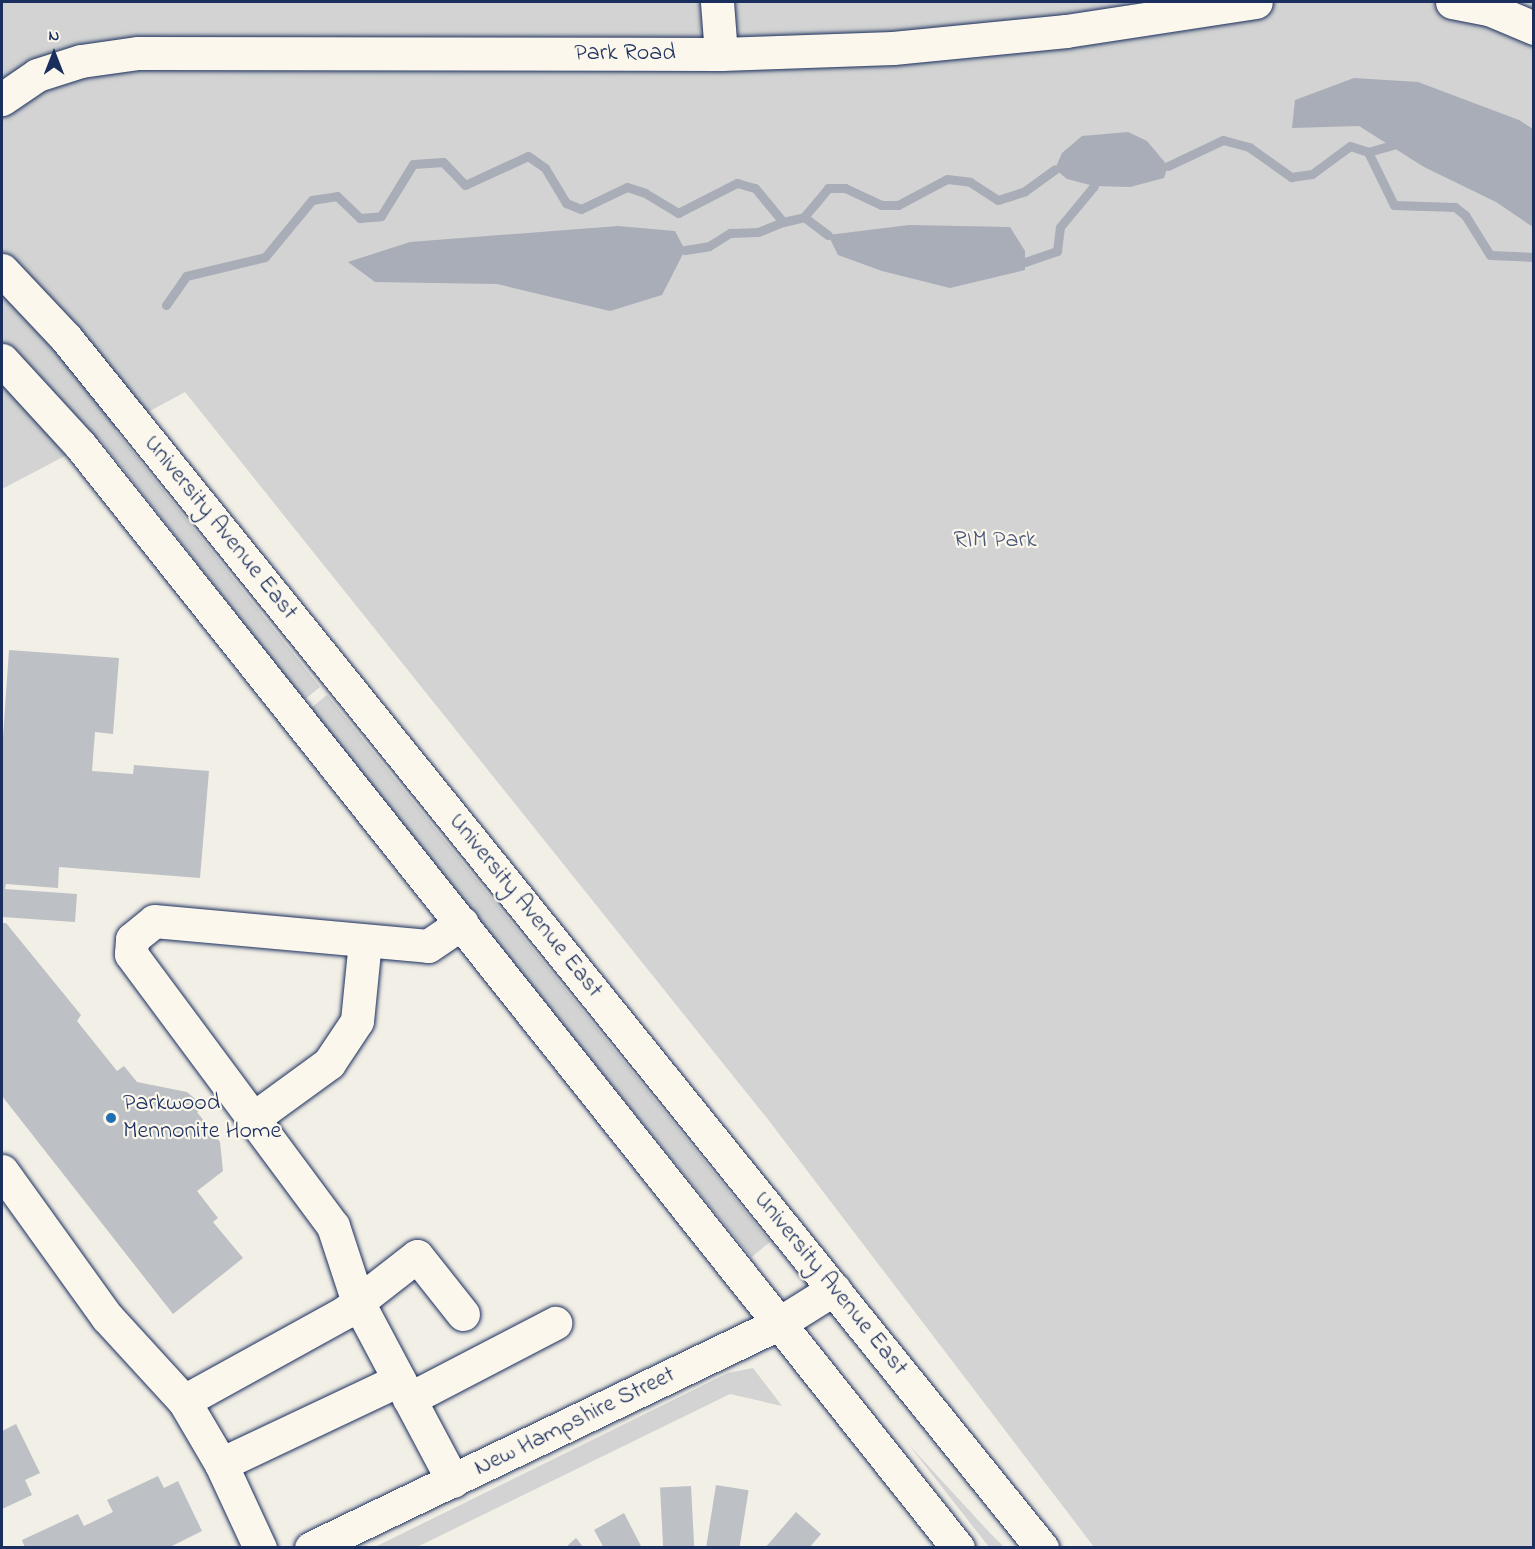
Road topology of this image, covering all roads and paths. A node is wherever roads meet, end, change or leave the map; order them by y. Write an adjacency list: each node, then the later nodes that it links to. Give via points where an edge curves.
1 (717, 2): 5 (main road)
2 (1256, 2): 5 (main road, Park Road, via 1066,32 928,45)
3 (1452, 2): 4 (main road, via 1488,9)
4 (1533, 28)
5 (721, 54): 6 (main road, Park Road, via 138,53 81,60 37,75)
6 (2, 99)
7 (2, 270): 13 (main road, University Avenue East, via 73,347)
8 (2, 360): 9 (main road, via 80,445)
9 (462, 923): 10 (main road, via 428,946); 17 (main road)
10 (365, 941): 11 (main road, via 357,1020 329,1063); 11 (main road, via 154,921 132,939 135,965)
11 (255, 1117): 14 (main road, via 333,1226)
12 (2, 1172): 19 (main road, via 107,1317)
13 (834, 1289): 17 (main road, New Hampshire Street); 25 (main road, University Avenue East)
14 (358, 1302): 15 (main road, via 417,1256); 18 (main road); 19 (main road)
15 (463, 1314)
16 (555, 1323): 18 (main road)
17 (778, 1324): 21 (main road, New Hampshire Street); 24 (main road)
18 (404, 1390): 20 (main road); 21 (main road)
19 (183, 1401): 20 (main road)
20 (221, 1464): 22 (main road)
21 (453, 1481): 23 (main road, New Hampshire Street)
22 (260, 1548)
23 (311, 1548)
24 (958, 1548)
25 (1042, 1548)

